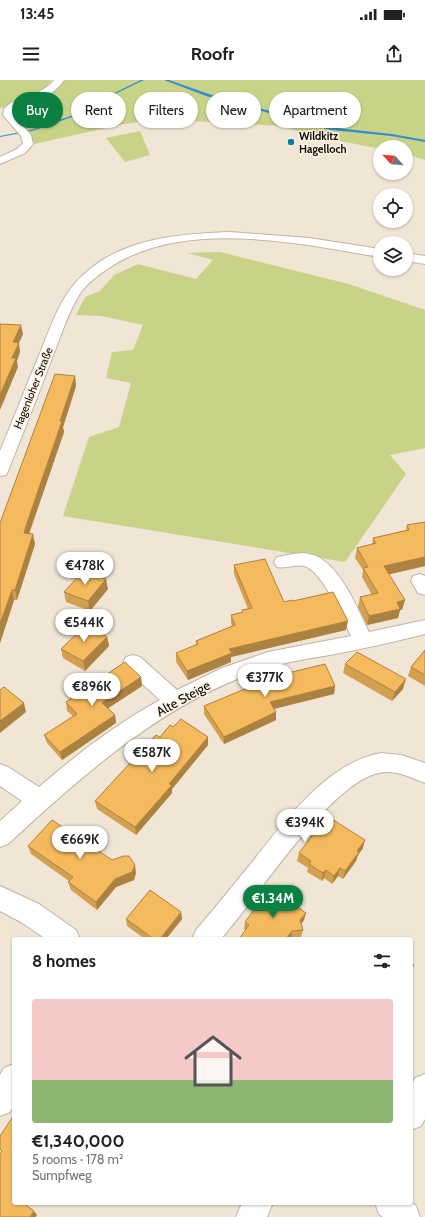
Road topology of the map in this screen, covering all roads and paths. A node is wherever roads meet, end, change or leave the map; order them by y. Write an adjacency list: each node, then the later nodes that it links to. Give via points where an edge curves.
1 (59, 80): 2 (street, via 48,92 9,109 8,115 26,135 28,144 21,152)
2 (0, 161)
3 (373, 252): 6 (street, Hagenloher Straße, via 254,236 212,236 174,240 141,248 107,262 83,282 66,306)
4 (413, 258): 5 (street)
5 (425, 260)
6 (0, 471)
7 (283, 562): 9 (street, via 302,559 318,564 336,590)
8 (425, 627): 9 (street, Alte Steige)
9 (363, 641): 11 (street, Alte Steige, via 269,660 213,680)
10 (133, 663): 11 (street)
11 (174, 700): 14 (street, Alte Steige, via 98,752)
12 (425, 773): 18 (street, via 398,762 375,764 354,773 297,825)
13 (0, 774): 14 (street)
14 (39, 800): 15 (street, Alte Steige)
15 (0, 836)
16 (0, 898): 17 (street, via 30,913)
17 (64, 937)
18 (207, 937)
19 (12, 1081): 21 (street)
20 (425, 1088): 22 (street)
21 (0, 1102)
22 (413, 1112)
23 (257, 1205): 25 (street)
24 (392, 1205): 26 (street)
25 (251, 1217)
26 (405, 1217)

